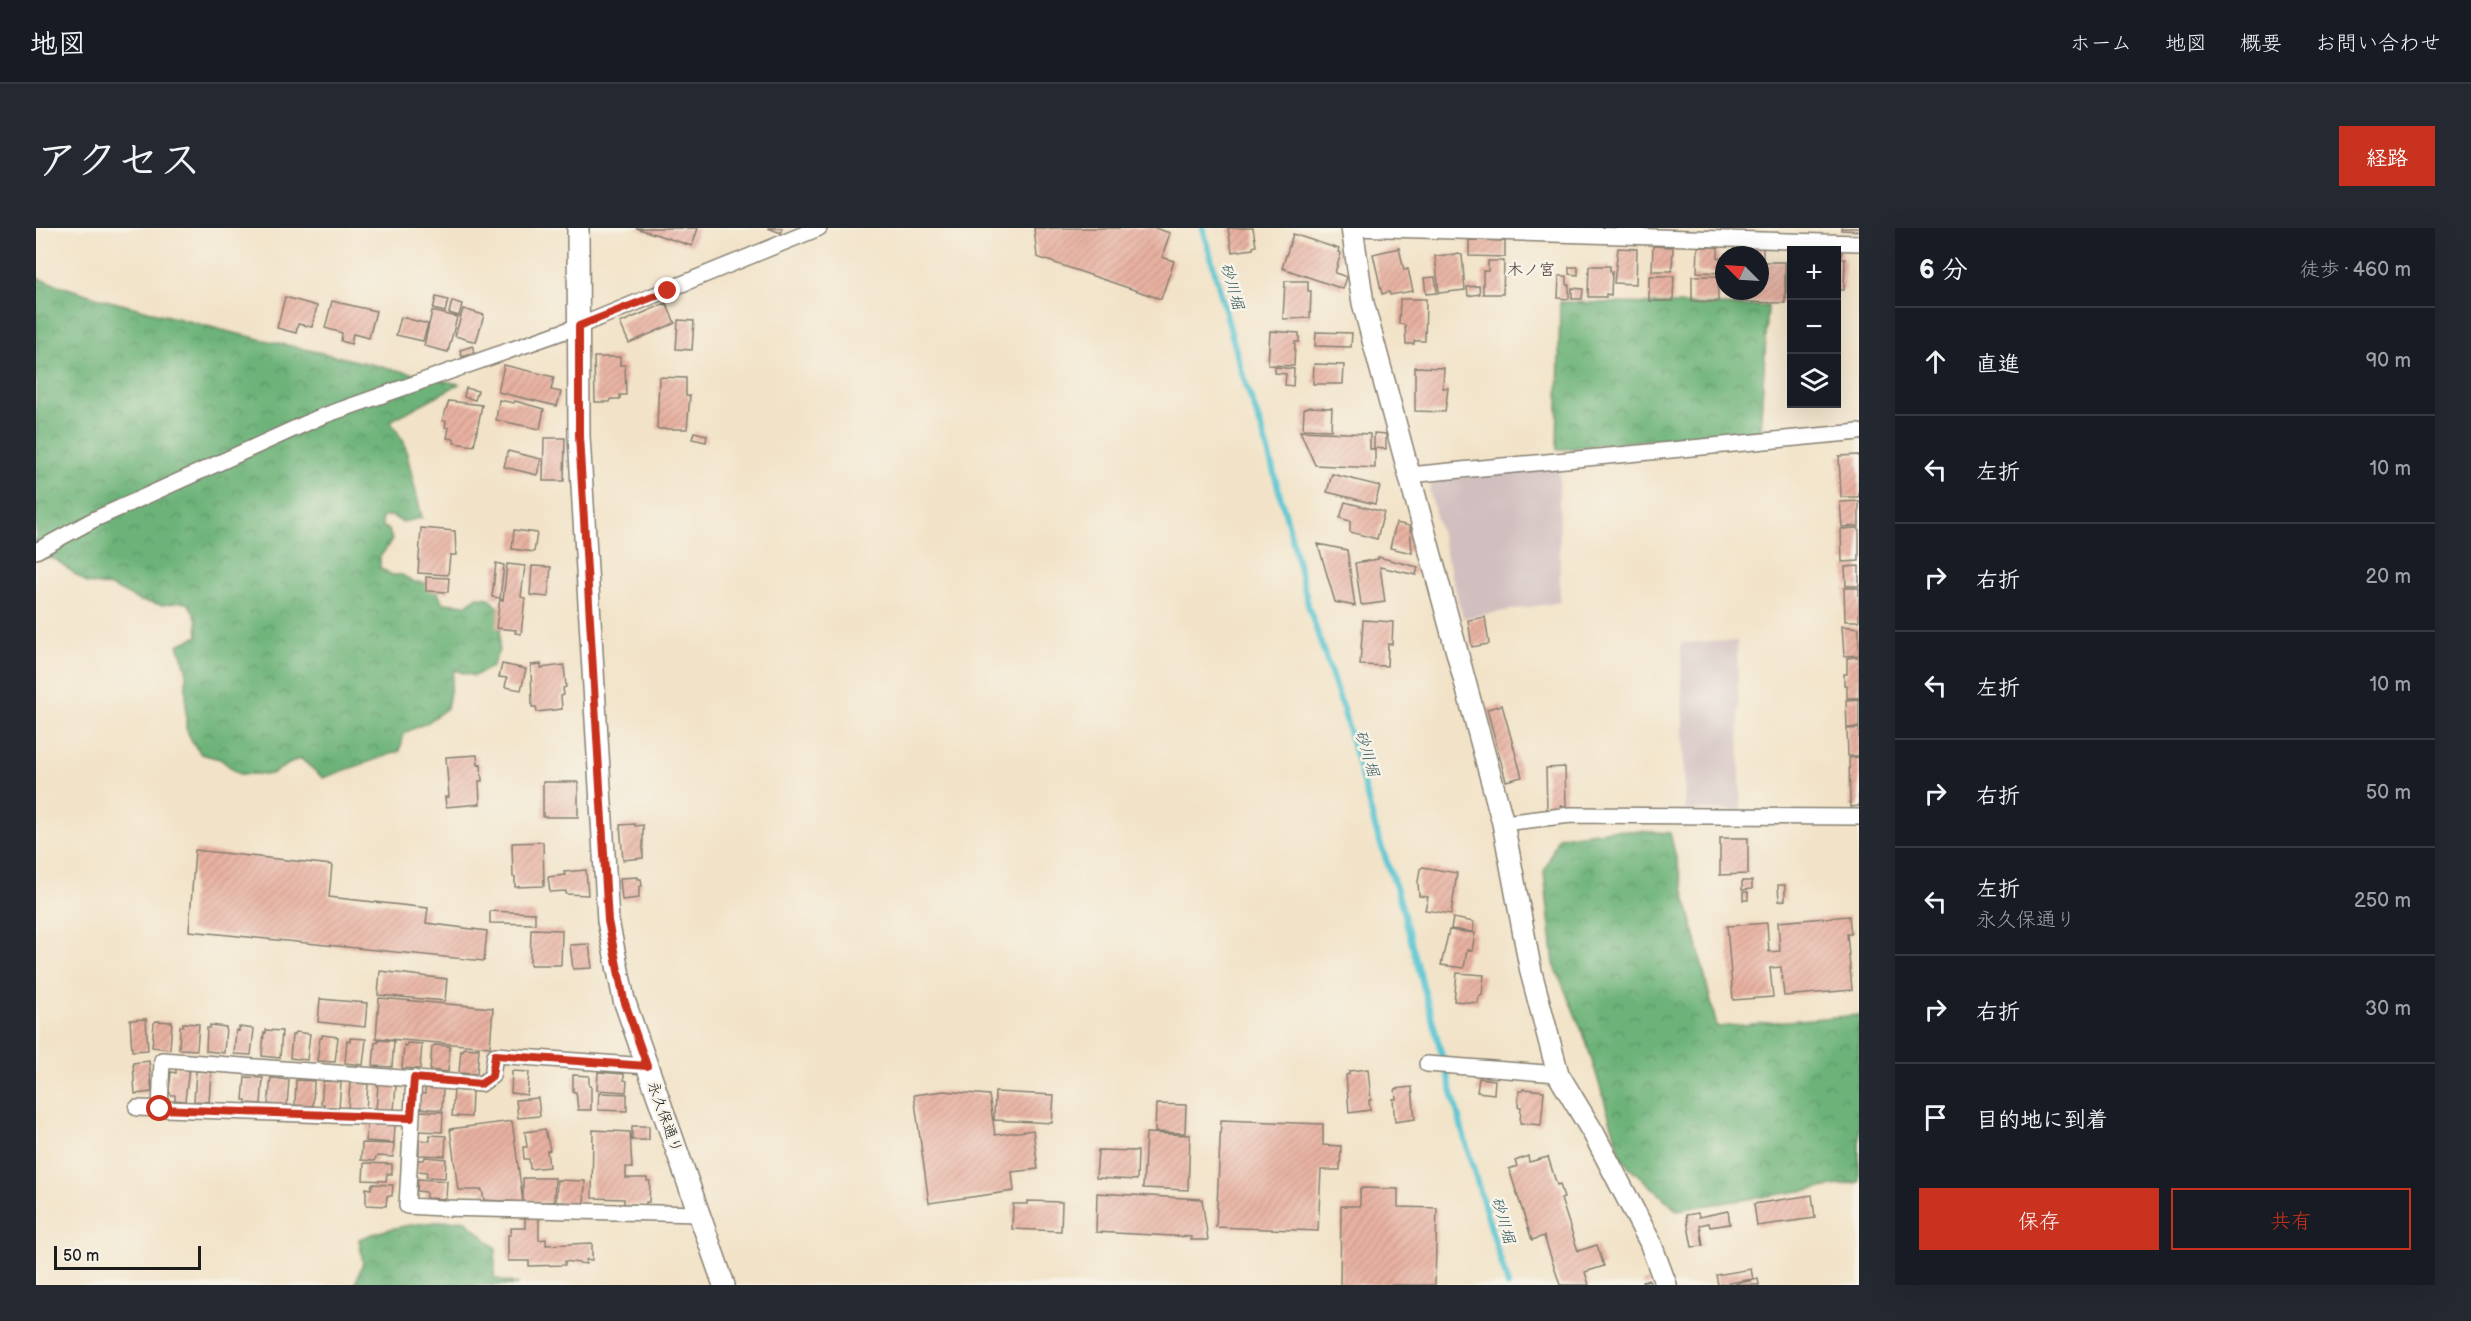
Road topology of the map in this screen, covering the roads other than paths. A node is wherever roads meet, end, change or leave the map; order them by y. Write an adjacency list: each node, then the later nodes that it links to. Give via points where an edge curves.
1 (578, 228): 5 (street, 永久保通り)
2 (819, 228): 5 (street)
3 (1352, 228): 4 (street); 7 (street, via 1363,303)
4 (1859, 243)
5 (579, 326): 8 (street, via 320,417 93,520); 12 (street, 永久保通り, via 579,436 608,921 624,1000)
6 (1859, 432): 7 (street)
7 (1410, 475): 10 (street)
8 (36, 551)
9 (1859, 818): 10 (street, via 1571,815)
10 (1503, 823): 13 (street, via 1531,972)
11 (1427, 1064): 13 (street)
12 (647, 1066): 14 (street, via 495,1055 492,1076 481,1084); 18 (street, 永久保通り)
13 (1558, 1074): 20 (street, via 1650,1242)
14 (414, 1078): 16 (street, via 162,1060); 17 (street)
15 (137, 1108): 16 (street)
16 (160, 1109): 17 (street)
17 (411, 1118): 18 (street, via 407,1206)
18 (700, 1214): 19 (street, 永久保通り)
19 (724, 1285)
20 (1666, 1285)

